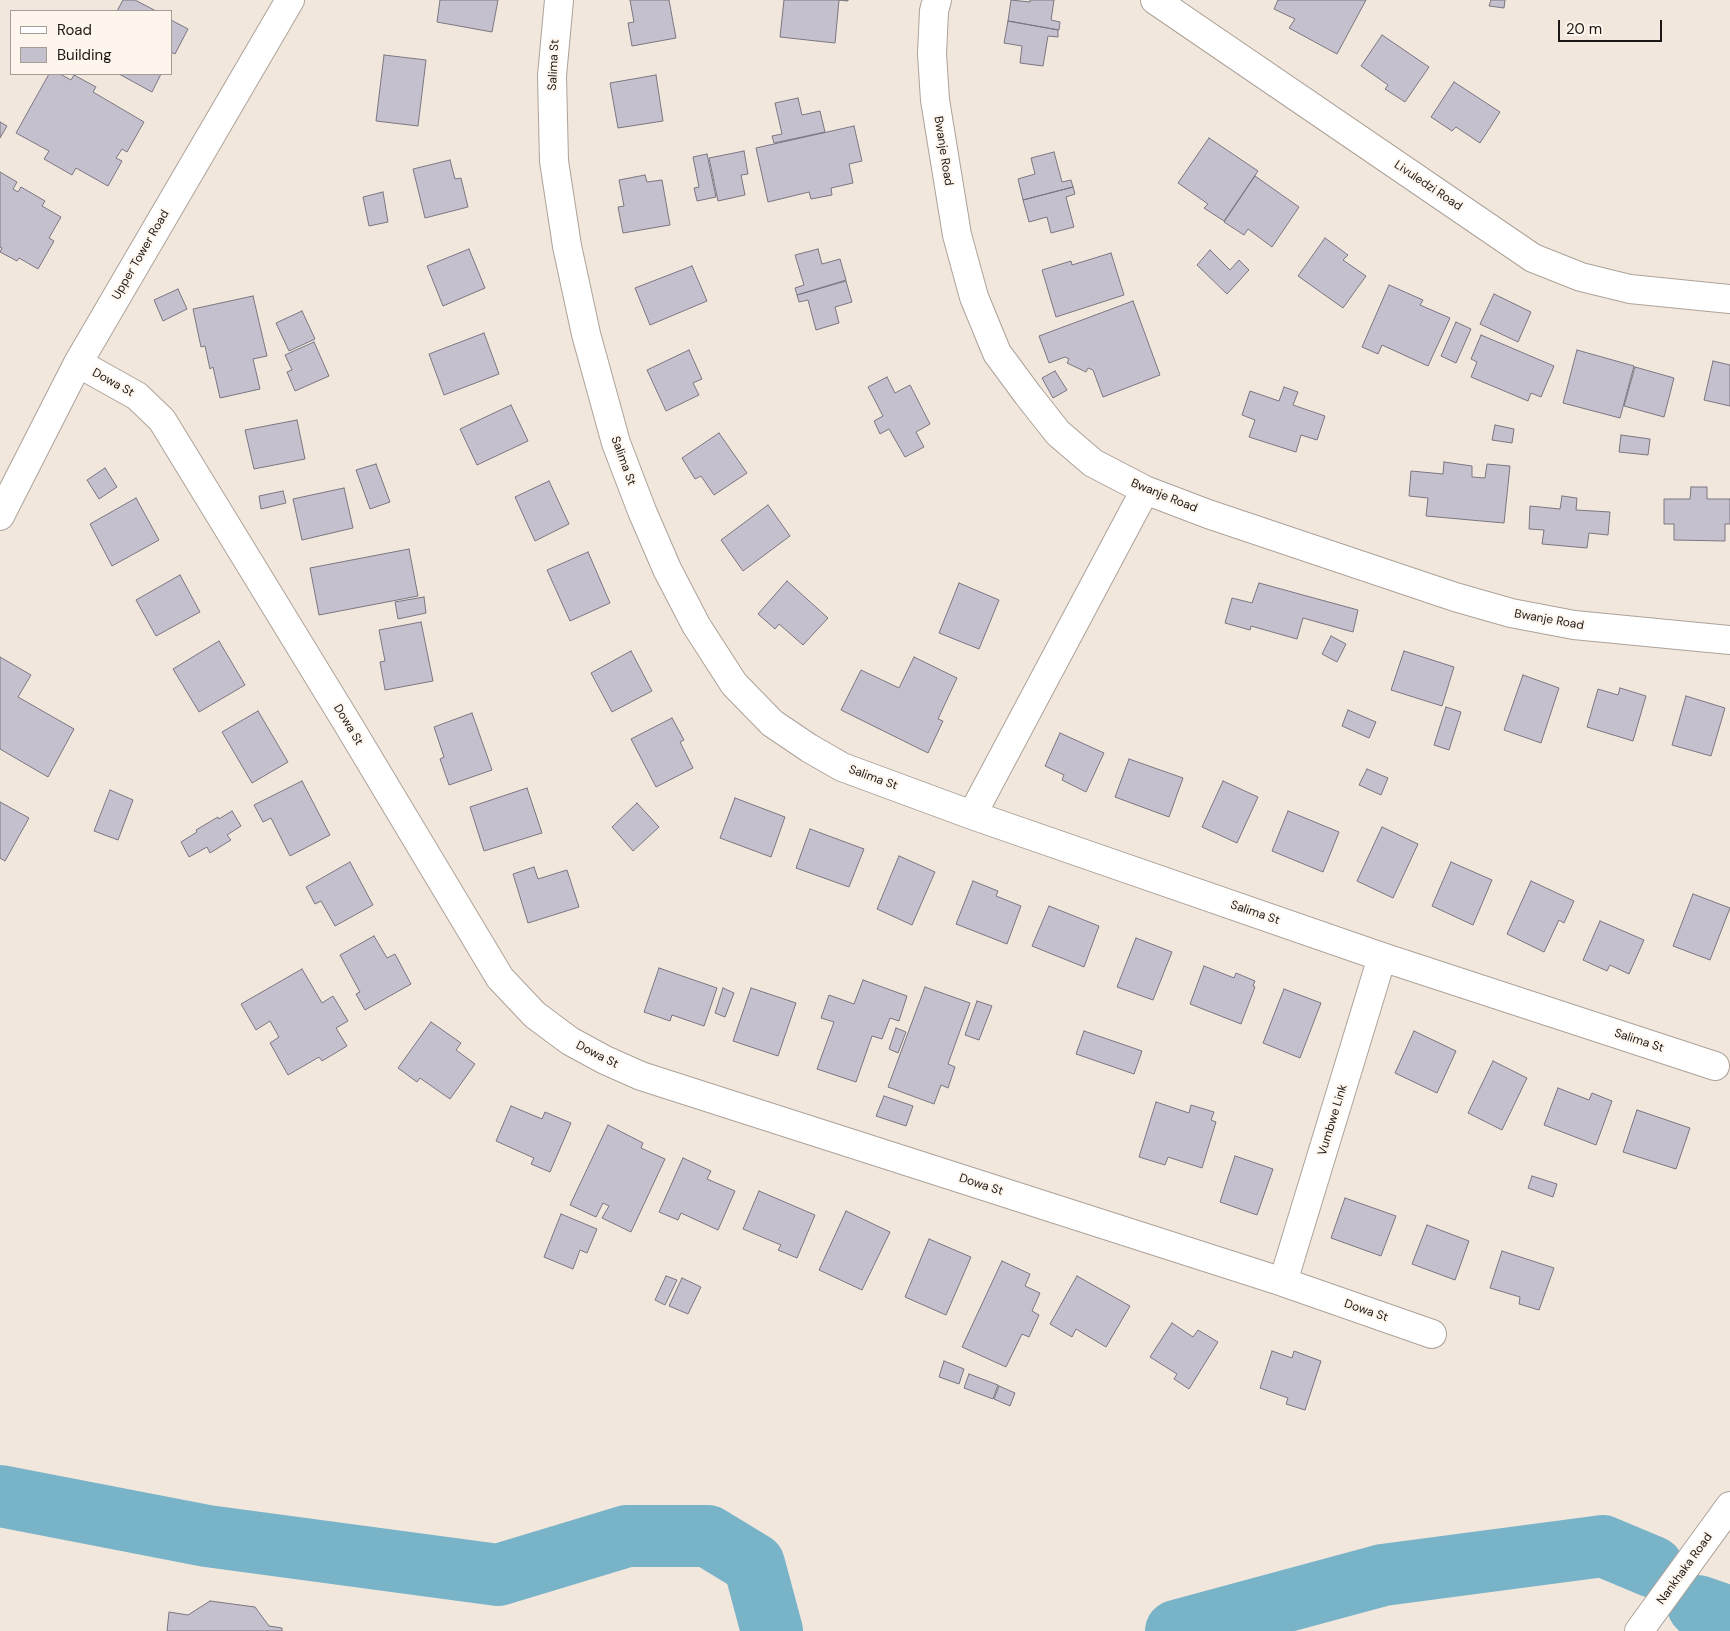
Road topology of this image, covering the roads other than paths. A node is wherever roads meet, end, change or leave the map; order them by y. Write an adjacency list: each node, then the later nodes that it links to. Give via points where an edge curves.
1 (290, 0): 6 (street, Upper Tower Road)
2 (559, 0): 10 (street, Salima St, via 552,76 554,161 567,246 616,443 667,569 692,618 734,684 772,723 842,767)
3 (936, 0): 7 (street, Bwanje Road, via 932,54 935,100 957,235 974,297 997,353 1058,432 1093,463)
4 (1155, 0): 5 (street, Livuledzi Road, via 1533,258 1581,277 1630,289)
5 (1730, 299)
6 (78, 363): 8 (street, Upper Tower Road); 13 (street, Dowa St, via 137,396 162,420 500,978 536,1015 570,1041 641,1076)
7 (1145, 490): 9 (street, Bwanje Road, via 1208,514 1510,613 1574,625); 10 (street)
8 (0, 516)
9 (1730, 640)
10 (972, 815): 11 (street, Salima St)
11 (1382, 958): 12 (street, Salima St); 13 (street, Vumbwe Link)
12 (1715, 1066)
13 (1283, 1282): 14 (street, Dowa St)
14 (1432, 1334)
15 (1730, 1506): 16 (street, Nankhaka Road)
16 (1639, 1631)

